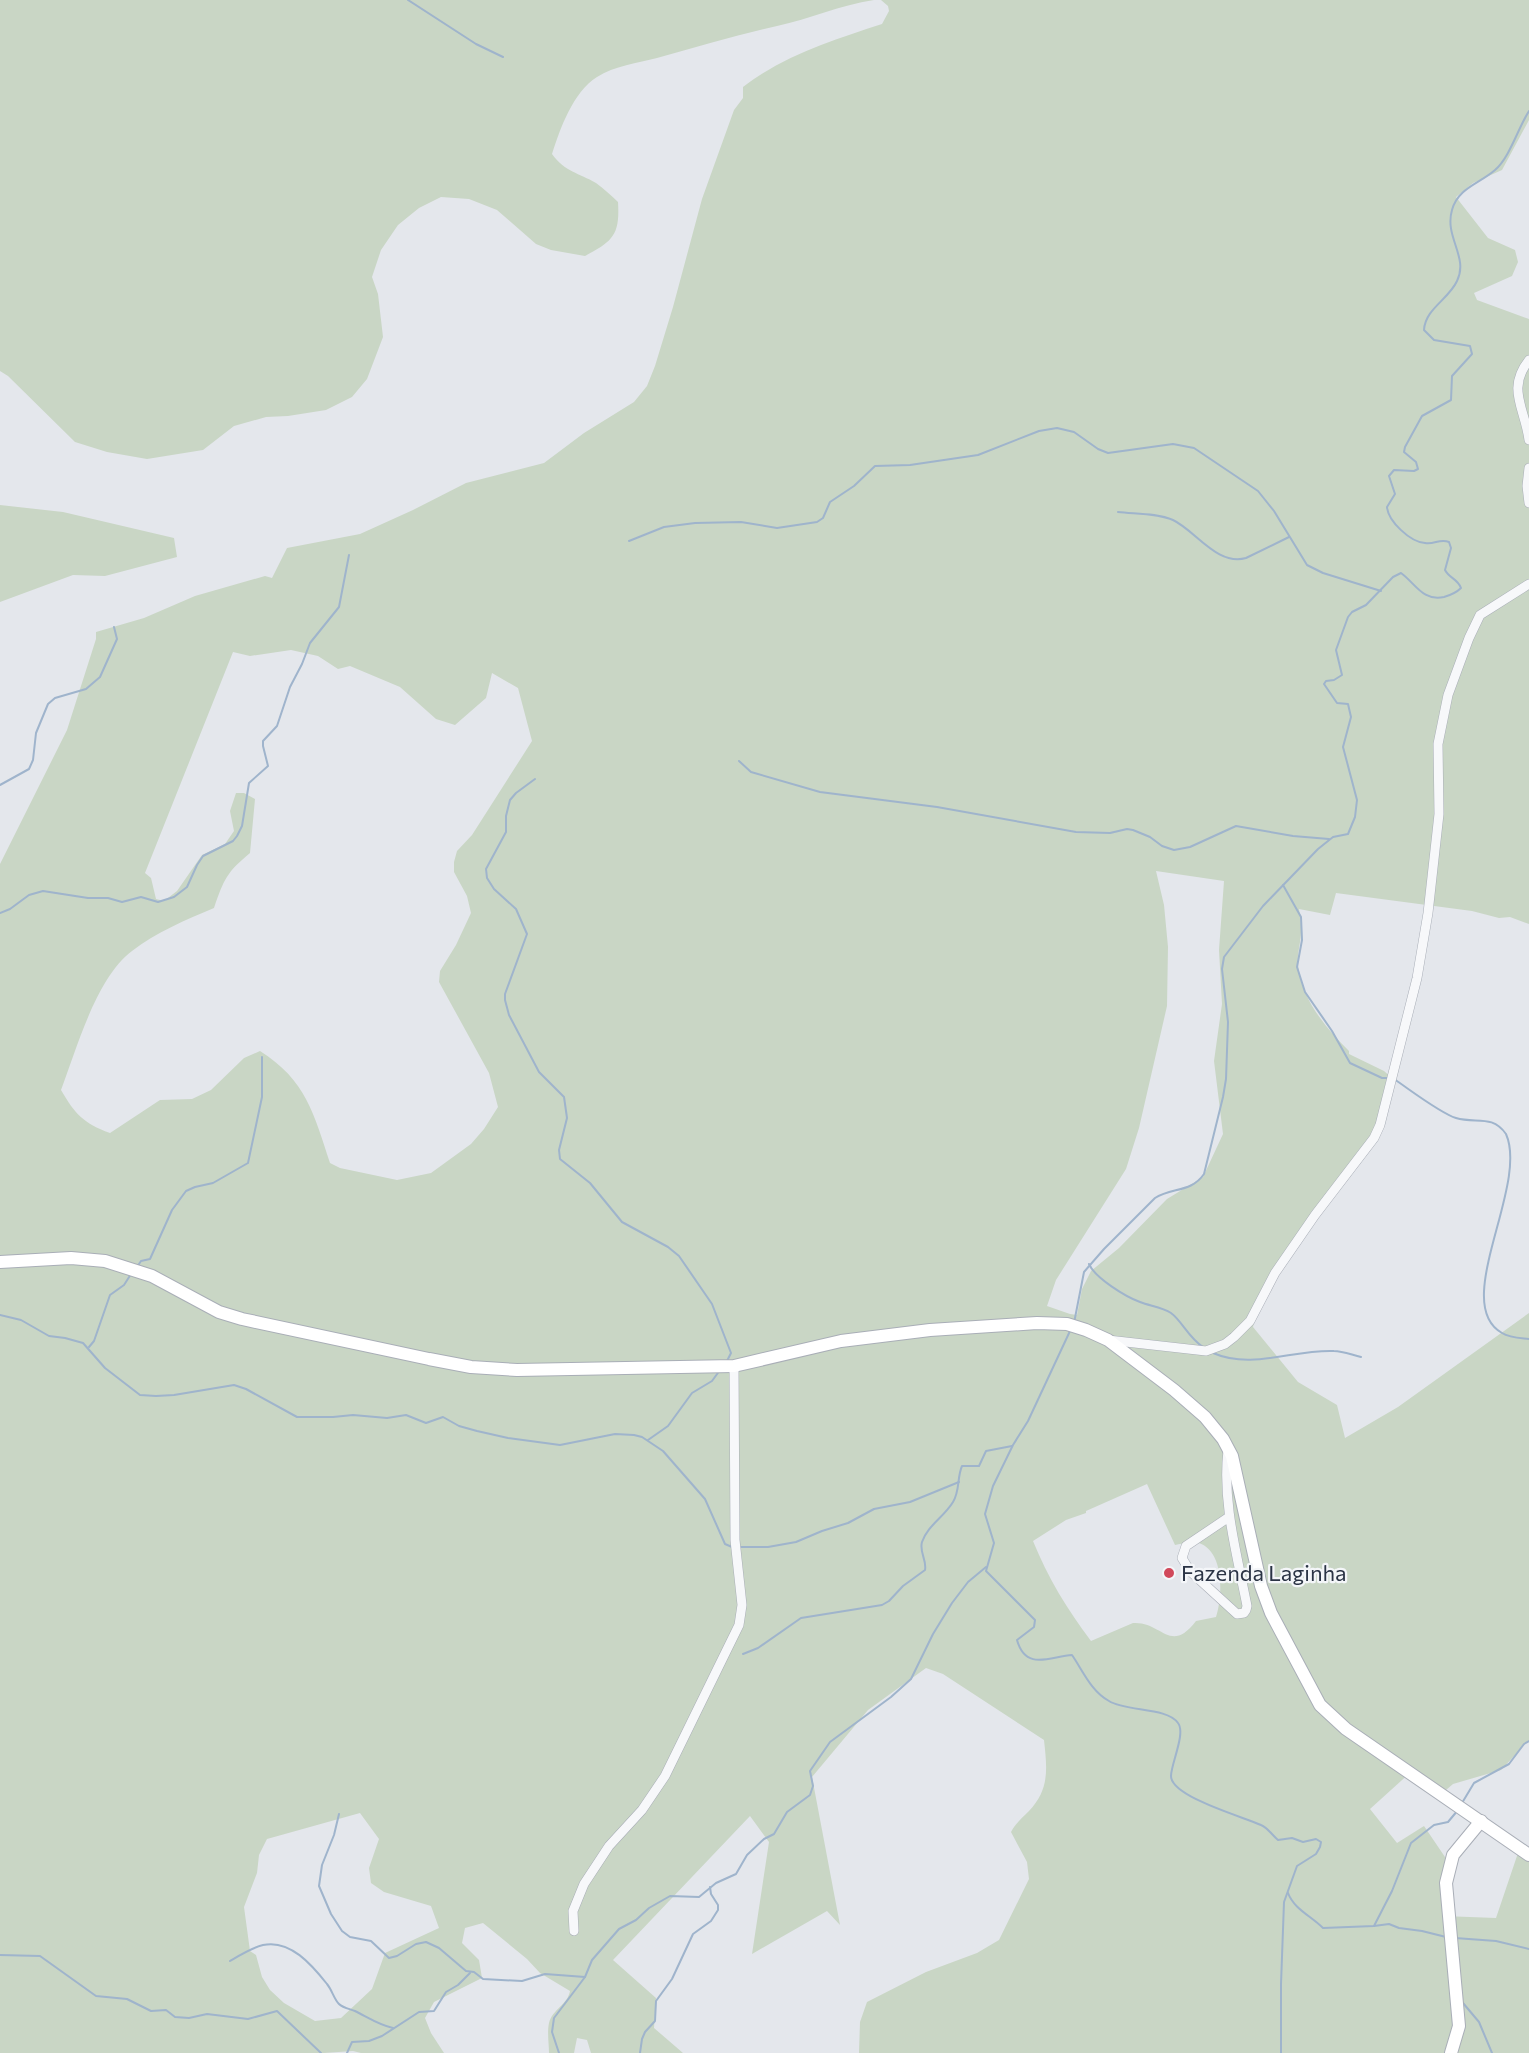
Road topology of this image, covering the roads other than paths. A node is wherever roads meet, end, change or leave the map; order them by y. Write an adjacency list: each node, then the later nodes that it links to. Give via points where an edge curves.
1 (1529, 360): 2 (street, via 1516,388)
2 (1529, 440)
3 (1529, 468): 4 (street)
4 (1529, 503)
5 (1529, 584): 7 (street, via 1480,615 1448,695 1438,744 1439,814 1417,978 1374,1138 1275,1273 1250,1321 1225,1344 1206,1351)
6 (0, 1262): 8 (main road, via 71,1258 105,1261 152,1276 202,1304 242,1319 471,1367 517,1370)
7 (1108, 1340): 8 (main road, via 1067,1324 1051,1323 921,1330 841,1341); 9 (main road, via 1205,1417)
8 (734, 1366): 13 (street, via 735,1540 742,1605 739,1625 665,1776 584,1884 573,1911)
9 (1229, 1448): 10 (street); 11 (main road, via 1261,1586 1271,1613 1320,1705 1346,1729)
10 (1229, 1517): 10 (street, via 1247,1606 1240,1614 1190,1571 1182,1558 1186,1546)
11 (1481, 1821): 12 (main road); 14 (main road, via 1453,1855 1446,1883 1459,2026)
12 (1529, 1855)
13 (574, 1931)
14 (1451, 2053)

